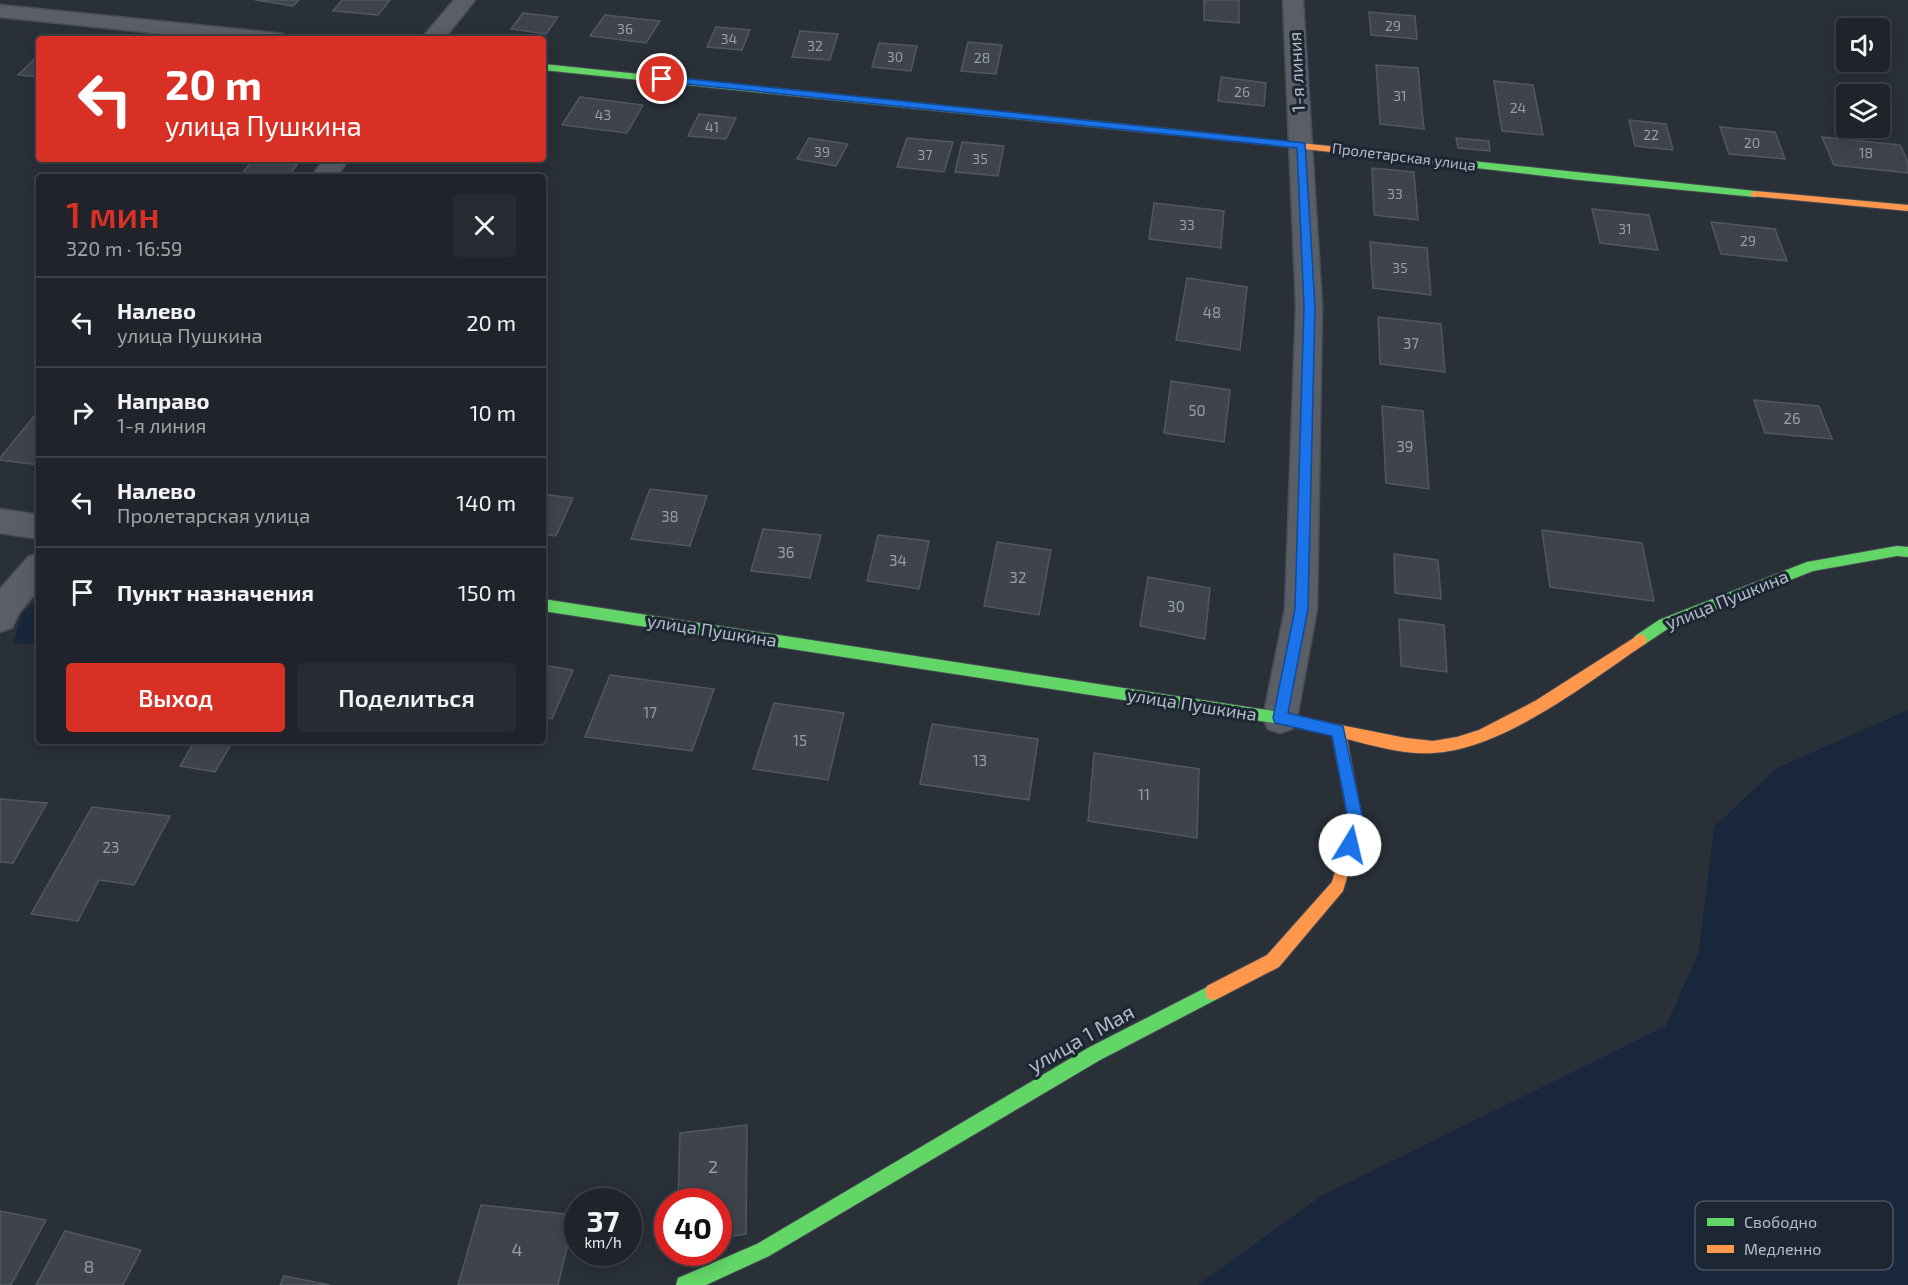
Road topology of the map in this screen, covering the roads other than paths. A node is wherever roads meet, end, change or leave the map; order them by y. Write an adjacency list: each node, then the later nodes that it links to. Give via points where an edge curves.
1 (465, 0): 5 (street)
2 (1293, 0): 7 (street, 1-я линия)
3 (0, 10): 4 (street)
4 (247, 36)
5 (435, 36)
6 (546, 67): 7 (street, Пролетарская улица)
7 (1301, 145): 10 (street, Пролетарская улица, via 1579,177); 17 (street, 1-я линия, via 1309,306 1301,609)
8 (335, 162): 9 (street)
9 (325, 174)
10 (1908, 208)
11 (0, 521): 12 (street)
12 (36, 527)
13 (1908, 552): 18 (street, улица Пушкина, via 1812,566 1664,624 1551,698 1477,739 1434,747)
14 (36, 570): 16 (street)
15 (546, 605): 17 (street, улица Пушкина)
16 (0, 618)
17 (1280, 718): 18 (street, улица Пушкина)
18 (1338, 731): 19 (street, улица 1 Мая, via 1356,824 1338,886 1273,961 1094,1054 763,1250)
19 (686, 1285)

